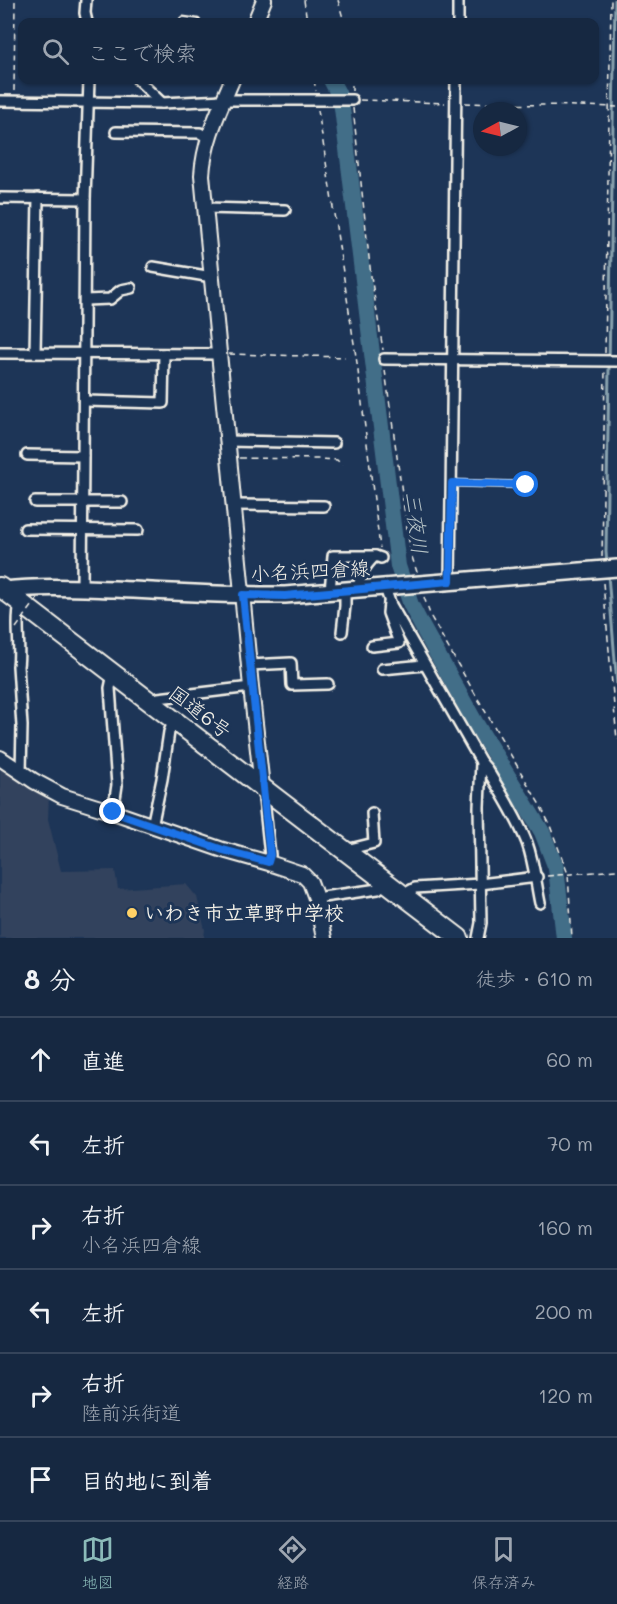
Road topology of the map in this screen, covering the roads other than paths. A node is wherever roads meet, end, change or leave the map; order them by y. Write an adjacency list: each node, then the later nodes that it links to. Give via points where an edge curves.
1 (86, 0): 4 (street)
2 (264, 0): 5 (street)
3 (458, 0): 6 (street)
4 (86, 18)
5 (257, 18)
6 (458, 18)
7 (89, 84): 14 (street)
8 (142, 84): 15 (street)
9 (230, 84): 11 (street)
10 (456, 84): 33 (street)
11 (224, 100): 12 (street); 15 (street); 17 (street)
12 (352, 100)
13 (0, 101): 14 (street)
14 (88, 102): 15 (street); 20 (street)
15 (162, 103)
16 (116, 132): 17 (street, via 200,133)
17 (209, 139): 21 (street, via 203,168)
18 (0, 198): 19 (street)
19 (38, 198): 20 (street); 28 (street)
20 (86, 199): 26 (street)
21 (206, 208): 22 (street); 24 (street)
22 (285, 210)
23 (153, 267): 24 (street)
24 (212, 276): 31 (street)
25 (131, 288): 26 (street, via 110,299)
26 (85, 300): 29 (street)
27 (0, 353): 28 (street)
28 (34, 353): 29 (street)
29 (85, 353): 30 (street); 35 (street)
30 (164, 354): 31 (street); 35 (street, via 163,403)
31 (219, 354): 36 (street)
32 (384, 359): 33 (street)
33 (453, 359): 34 (street); 40 (street)
34 (617, 361)
35 (85, 401): 39 (street)
36 (228, 441): 37 (street); 45 (street)
37 (334, 442)
38 (27, 455): 39 (street)
39 (83, 456): 43 (street)
40 (452, 483): 41 (lane); 51 (street)
41 (526, 485)
42 (35, 502): 43 (street)
43 (83, 502): 44 (street); 48 (street)
44 (123, 502)
45 (234, 506): 46 (street); 56 (street)
46 (324, 506)
47 (25, 529): 48 (street)
48 (83, 530): 49 (street); 52 (street)
49 (138, 530)
50 (617, 568): 51 (main road, 小名浜四倉線)
51 (450, 581): 55 (main road, 小名浜四倉線)
52 (82, 588): 53 (main road, 小名浜四倉線); 56 (main road, 小名浜四倉線)
53 (1, 589): 57 (highway, 国道6号)
54 (344, 591): 54 (street, via 333,556 378,557 364,567 359,579); 55 (main road, 小名浜四倉線); 56 (main road, 小名浜四倉線); 58 (street)
55 (387, 594): 59 (street, via 388,614 399,643); 61 (street)
56 (243, 595): 60 (street)
57 (29, 601): 63 (highway, 国道6号); 70 (street, via 18,613)
58 (342, 632)
59 (372, 646)
60 (249, 665): 64 (street, via 291,663 292,685); 65 (street)
61 (424, 665): 62 (street); 69 (street)
62 (382, 669)
63 (113, 674): 66 (highway, 国道6号); 72 (street, via 110,688 117,785)
64 (328, 684)
65 (251, 687): 66 (street); 71 (street)
66 (148, 701): 67 (highway, 国道6号)
67 (174, 720): 71 (highway, 国道6号); 74 (street)
68 (0, 758): 70 (street)
69 (481, 762): 77 (street, via 521,828); 79 (street)
70 (21, 772): 72 (street, via 62,796)
71 (262, 787): 75 (highway, 国道6号); 76 (street)
72 (113, 812): 74 (street)
73 (372, 813): 75 (street, via 374,843)
74 (152, 826): 76 (street)
75 (344, 851): 78 (highway, 国道6号)
76 (268, 862): 81 (street, via 302,874)
77 (536, 877): 79 (street); 82 (street)
78 (386, 882): 80 (highway, 国道6号); 81 (street, via 378,888)
79 (480, 884): 80 (street, via 415,888); 85 (street)
80 (402, 895): 84 (highway, 国道6号)
81 (316, 898): 83 (street)
82 (540, 903)
83 (324, 938)
84 (459, 938)
85 (478, 938)

